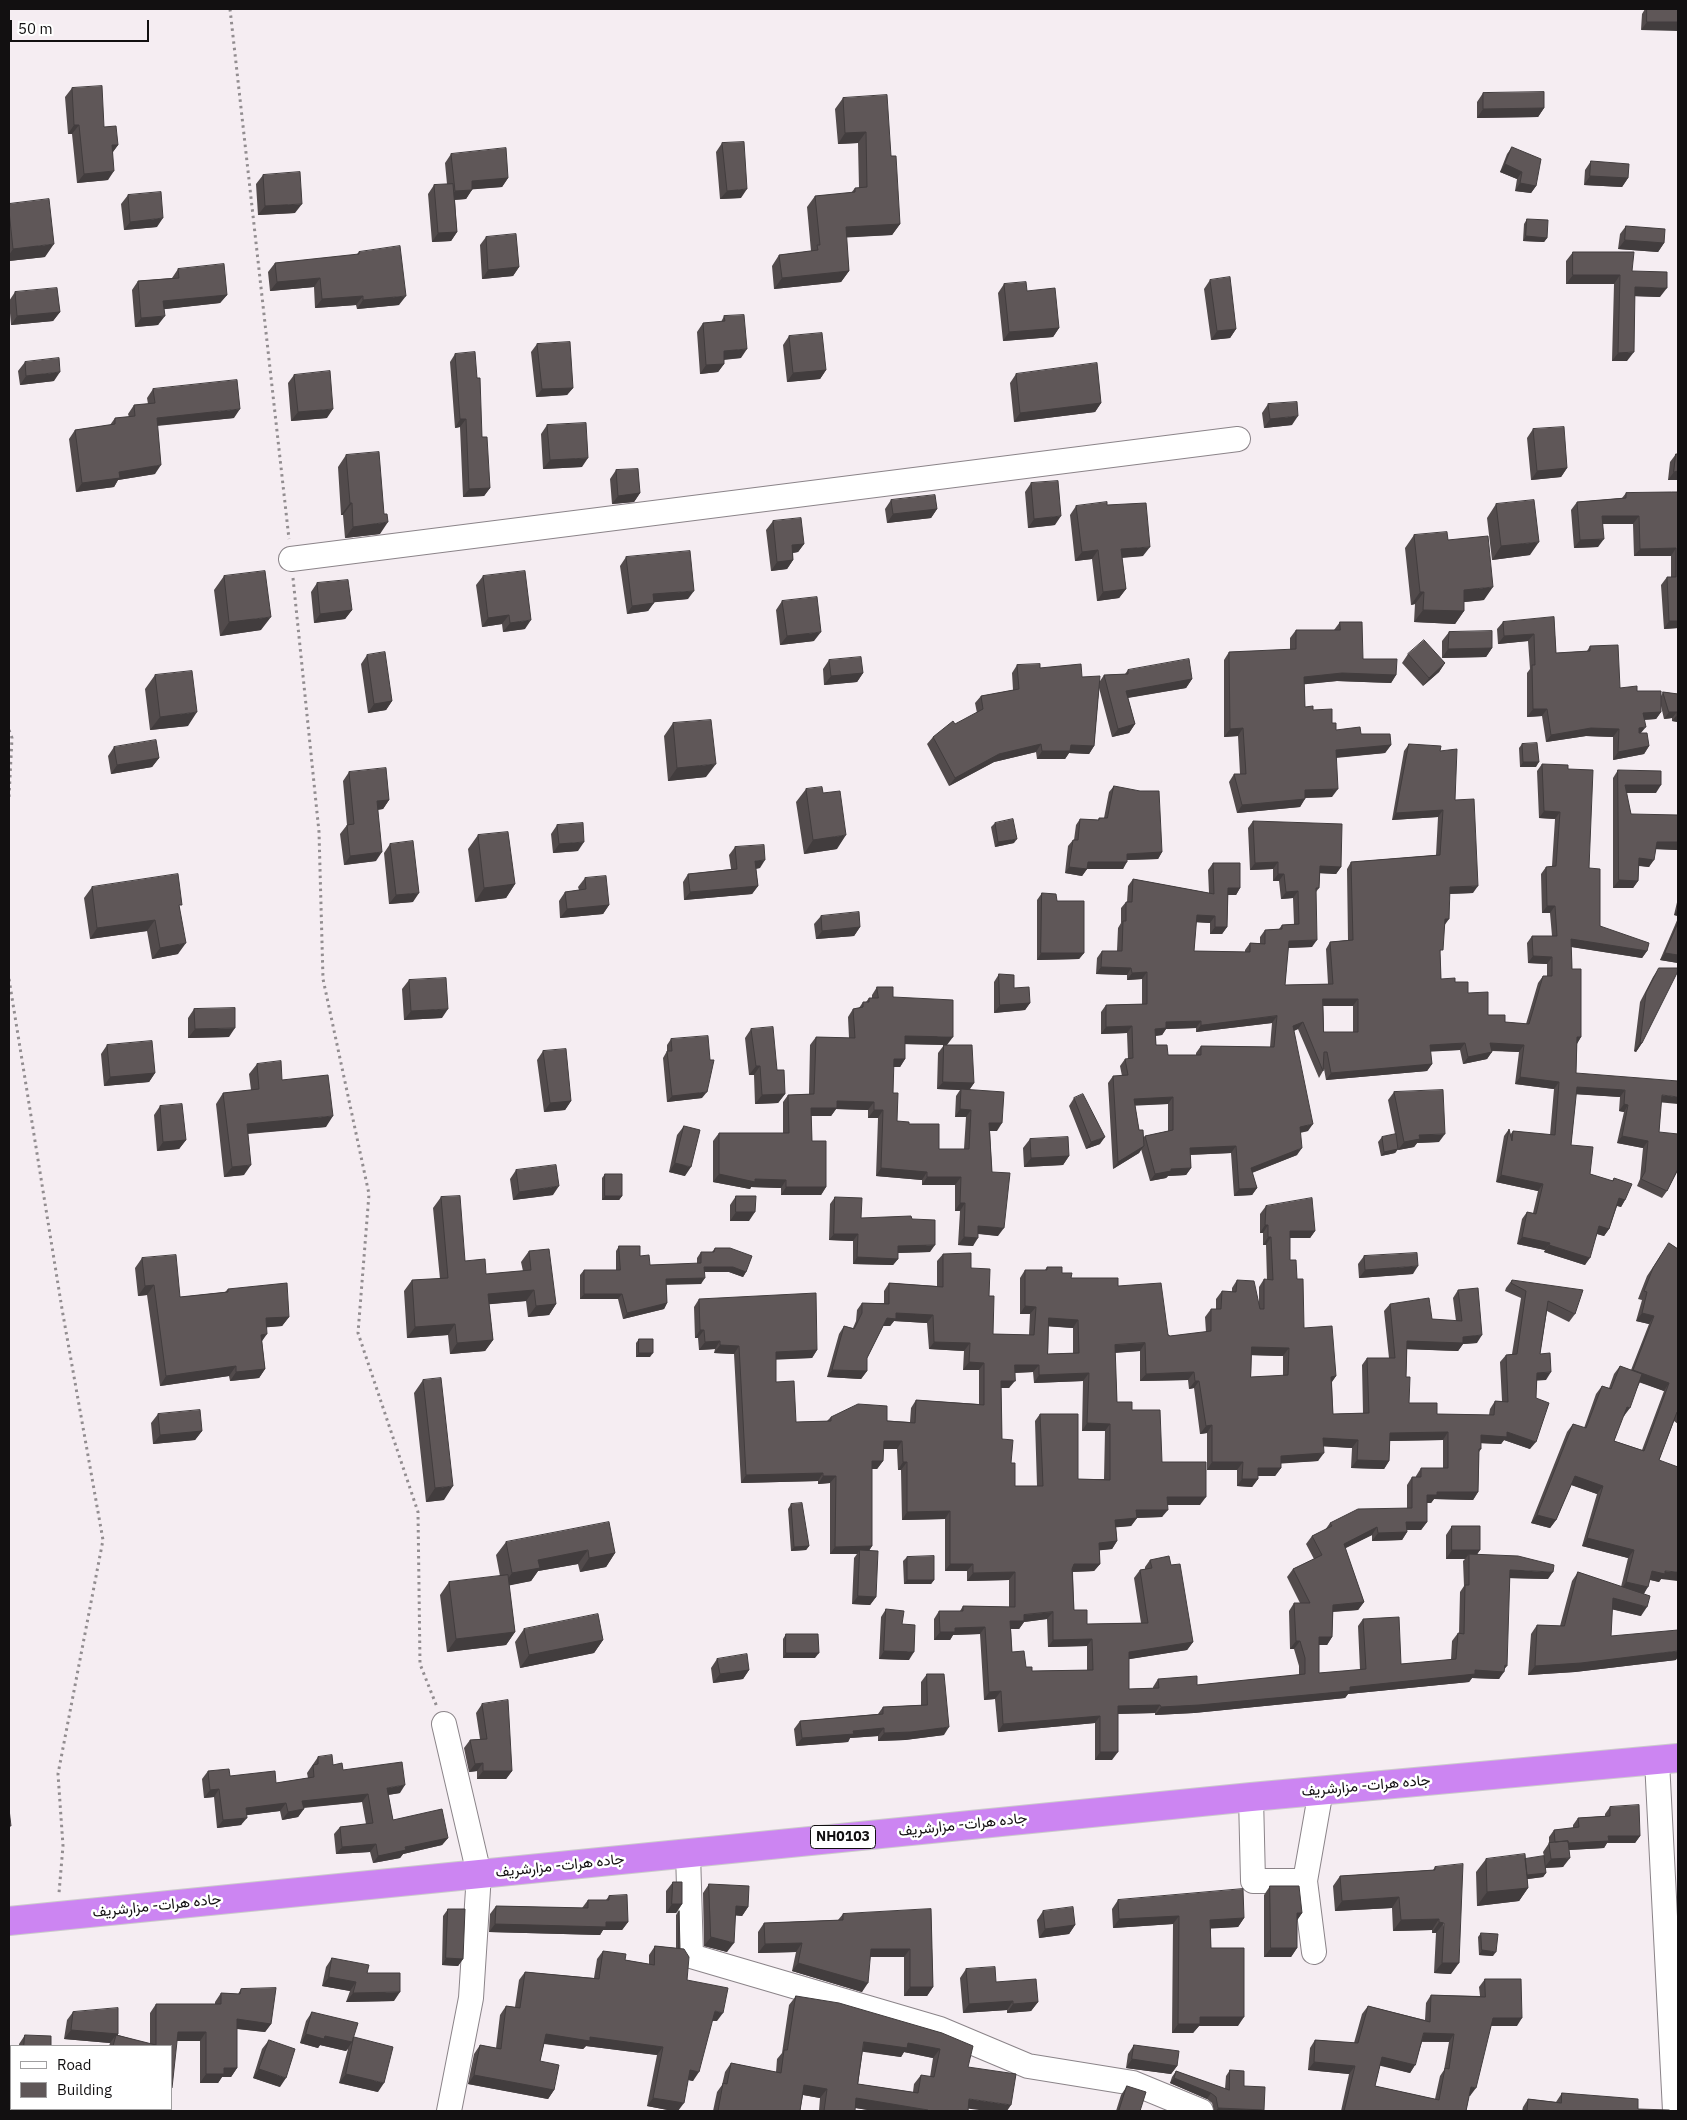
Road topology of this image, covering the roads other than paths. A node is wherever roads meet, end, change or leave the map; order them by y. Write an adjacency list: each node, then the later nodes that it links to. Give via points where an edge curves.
1 (1238, 439): 2 (street)
2 (291, 559)
3 (444, 1724): 8 (street)
4 (1668, 1760): 5 (highway, جاده هرات- مزارشریف / NH0103); 14 (street)
5 (1321, 1790): 6 (highway, جاده هرات- مزارشریف / NH0103); 9 (street)
6 (1251, 1797): 7 (highway, جاده هرات- مزارشریف / NH0103); 9 (street, via 1252,1881)
7 (688, 1853): 8 (highway, جاده هرات- مزارشریف / NH0103); 13 (street, via 690,1956 940,2029 1028,2066 1132,2083)
8 (479, 1874): 10 (highway, جاده هرات- مزارشریف / NH0103); 12 (street, via 471,1998)
9 (1306, 1881): 11 (street)
10 (9, 1921)
11 (1314, 1952)
12 (449, 2111)
13 (1201, 2111)
14 (1675, 2111)

